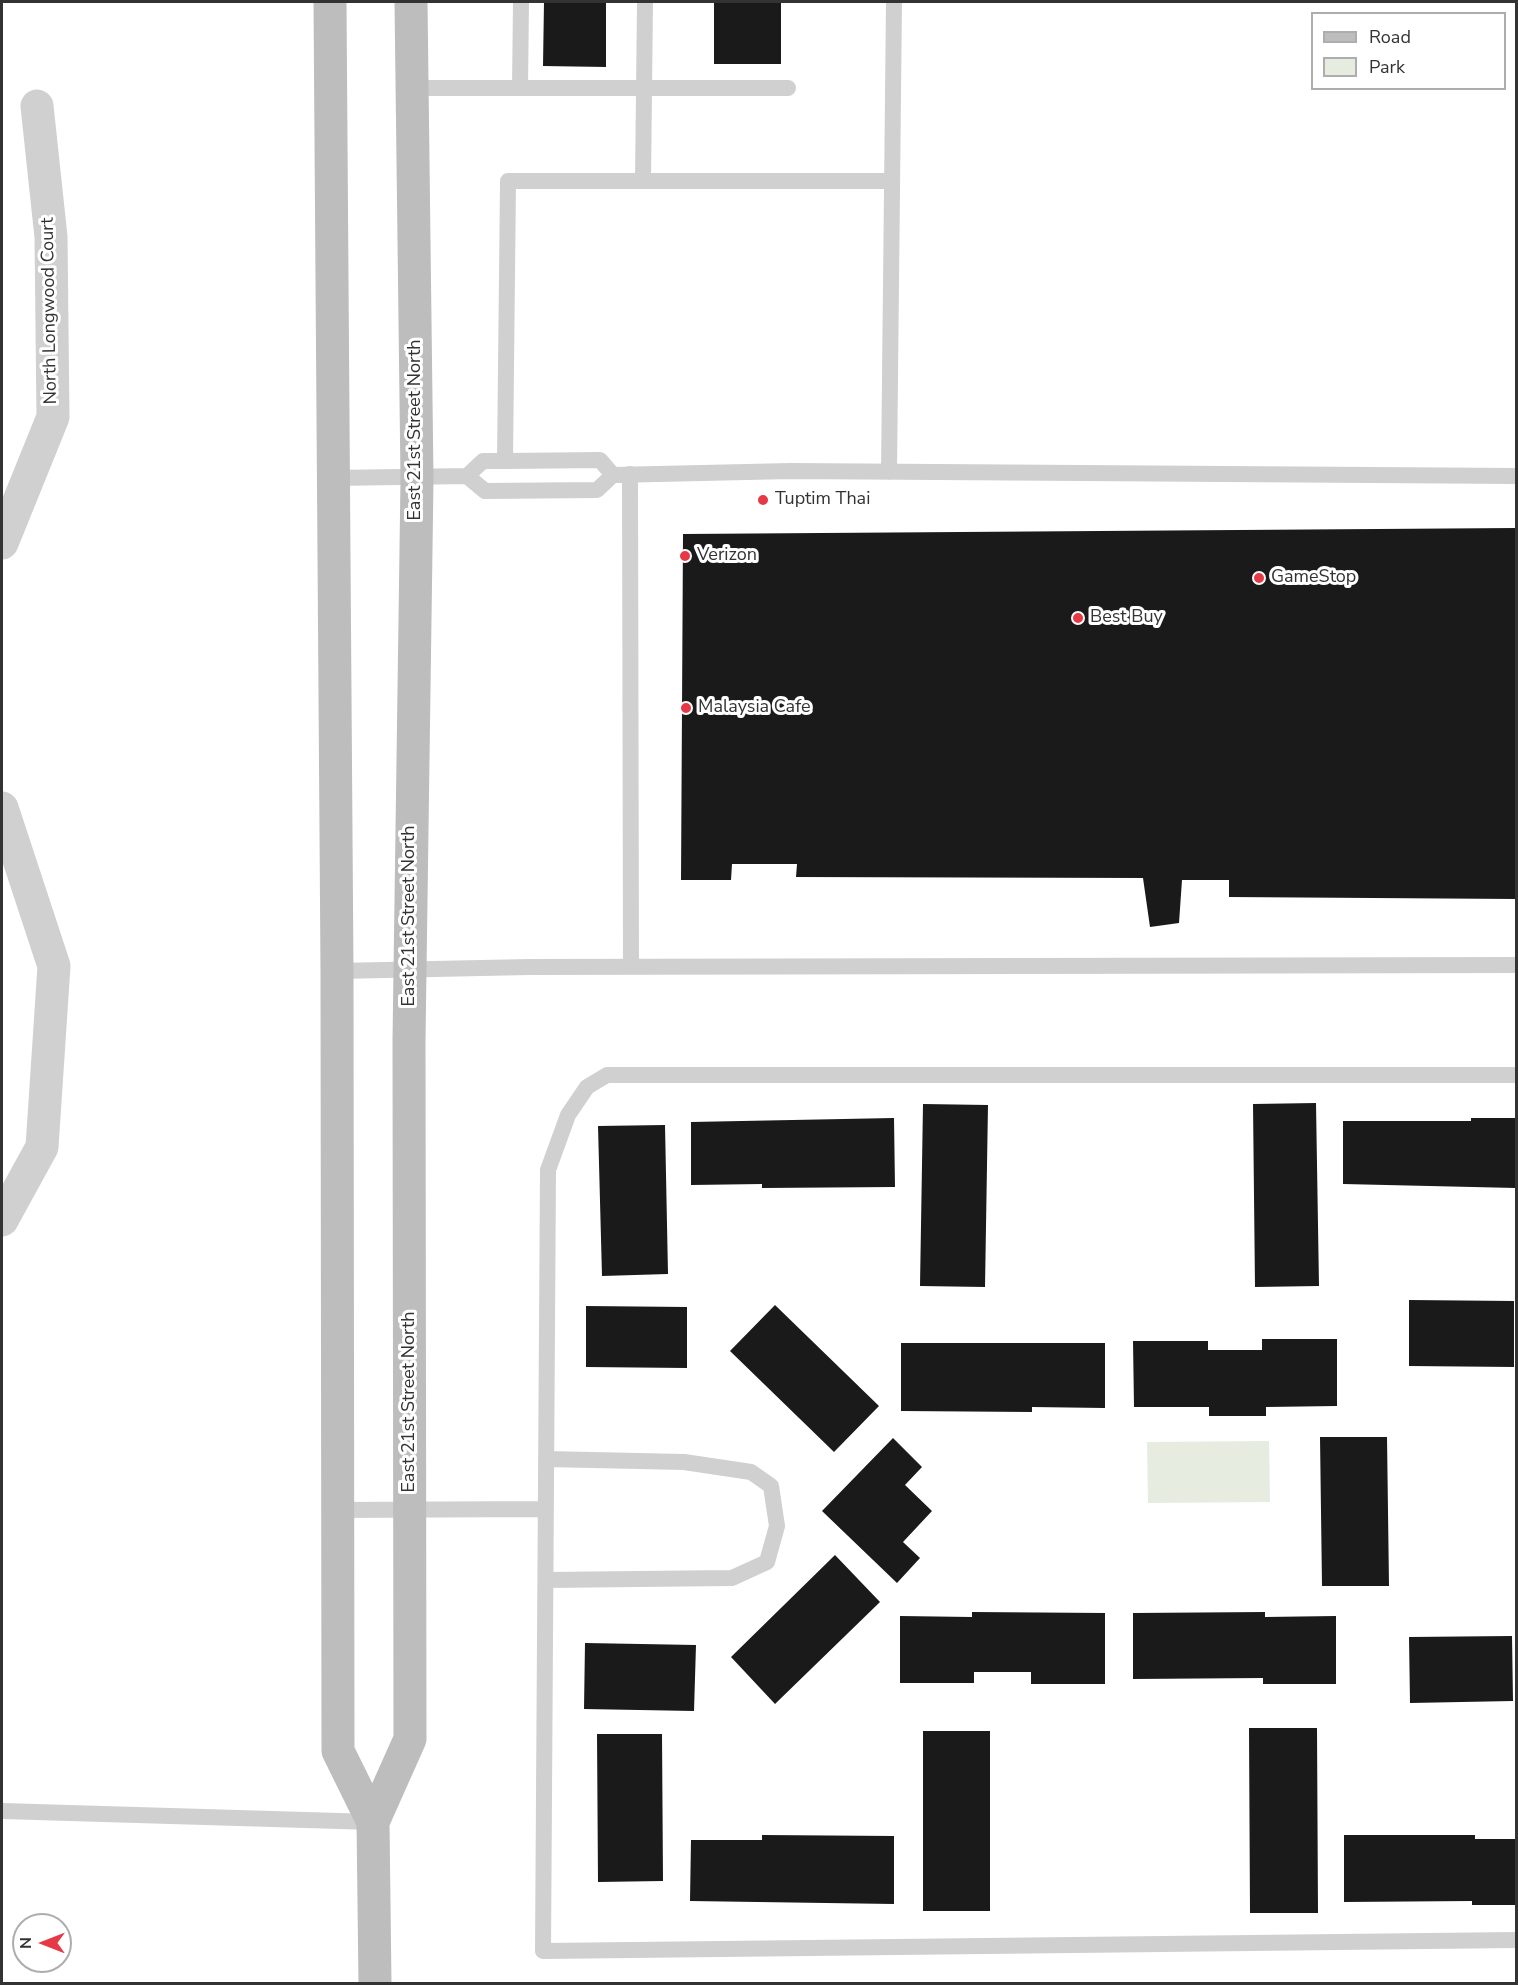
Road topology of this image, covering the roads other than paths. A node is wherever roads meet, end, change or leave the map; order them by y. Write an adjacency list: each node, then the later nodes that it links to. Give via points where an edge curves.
1 (330, 2): 19 (main road, East 21st Street North)
2 (411, 2): 6 (main road, East 21st Street North)
3 (521, 2): 7 (lane)
4 (645, 2): 8 (lane)
5 (894, 2): 12 (lane)
6 (411, 88): 7 (lane); 20 (main road, East 21st Street North)
7 (520, 88): 8 (lane)
8 (644, 88): 9 (lane); 11 (lane)
9 (788, 88)
10 (37, 105): 21 (street, North Longwood Court, via 51,237 53,417)
11 (643, 181): 12 (lane); 13 (lane, via 508,181)
12 (892, 181): 14 (lane)
13 (506, 461): 16 (lane, via 600,460); 17 (lane, via 483,461)
14 (889, 472): 15 (lane); 18 (lane)
15 (630, 474): 16 (lane); 24 (lane)
16 (613, 475): 17 (lane, via 597,490 496,491 485,491)
17 (467, 476): 20 (lane)
18 (1516, 476)
19 (333, 478): 20 (lane); 25 (main road, East 21st Street North)
20 (417, 479): 26 (main road, East 21st Street North)
21 (2, 543)
22 (2, 808): 28 (street, via 54,966 42,1147)
23 (1516, 965): 24 (lane)
24 (631, 968): 26 (lane)
25 (337, 971): 26 (lane); 31 (main road, East 21st Street North)
26 (410, 971): 32 (main road, East 21st Street North)
27 (1516, 1075): 29 (lane, via 607,1075 587,1088 568,1115 548,1170)
28 (2, 1221)
29 (546, 1459): 30 (lane); 33 (lane, via 684,1462 750,1472 771,1486 777,1526 768,1562 732,1578)
30 (546, 1509): 32 (lane); 33 (lane)
31 (338, 1510): 32 (lane); 35 (main road, East 21st Street North, via 338,1751)
32 (410, 1510): 35 (main road, East 21st Street North, via 410,1739)
33 (546, 1580): 36 (lane, via 543,1951)
34 (2, 1811): 35 (lane)
35 (373, 1822): 37 (main road, East 21st Street North)
36 (1516, 1940)
37 (375, 1983)

